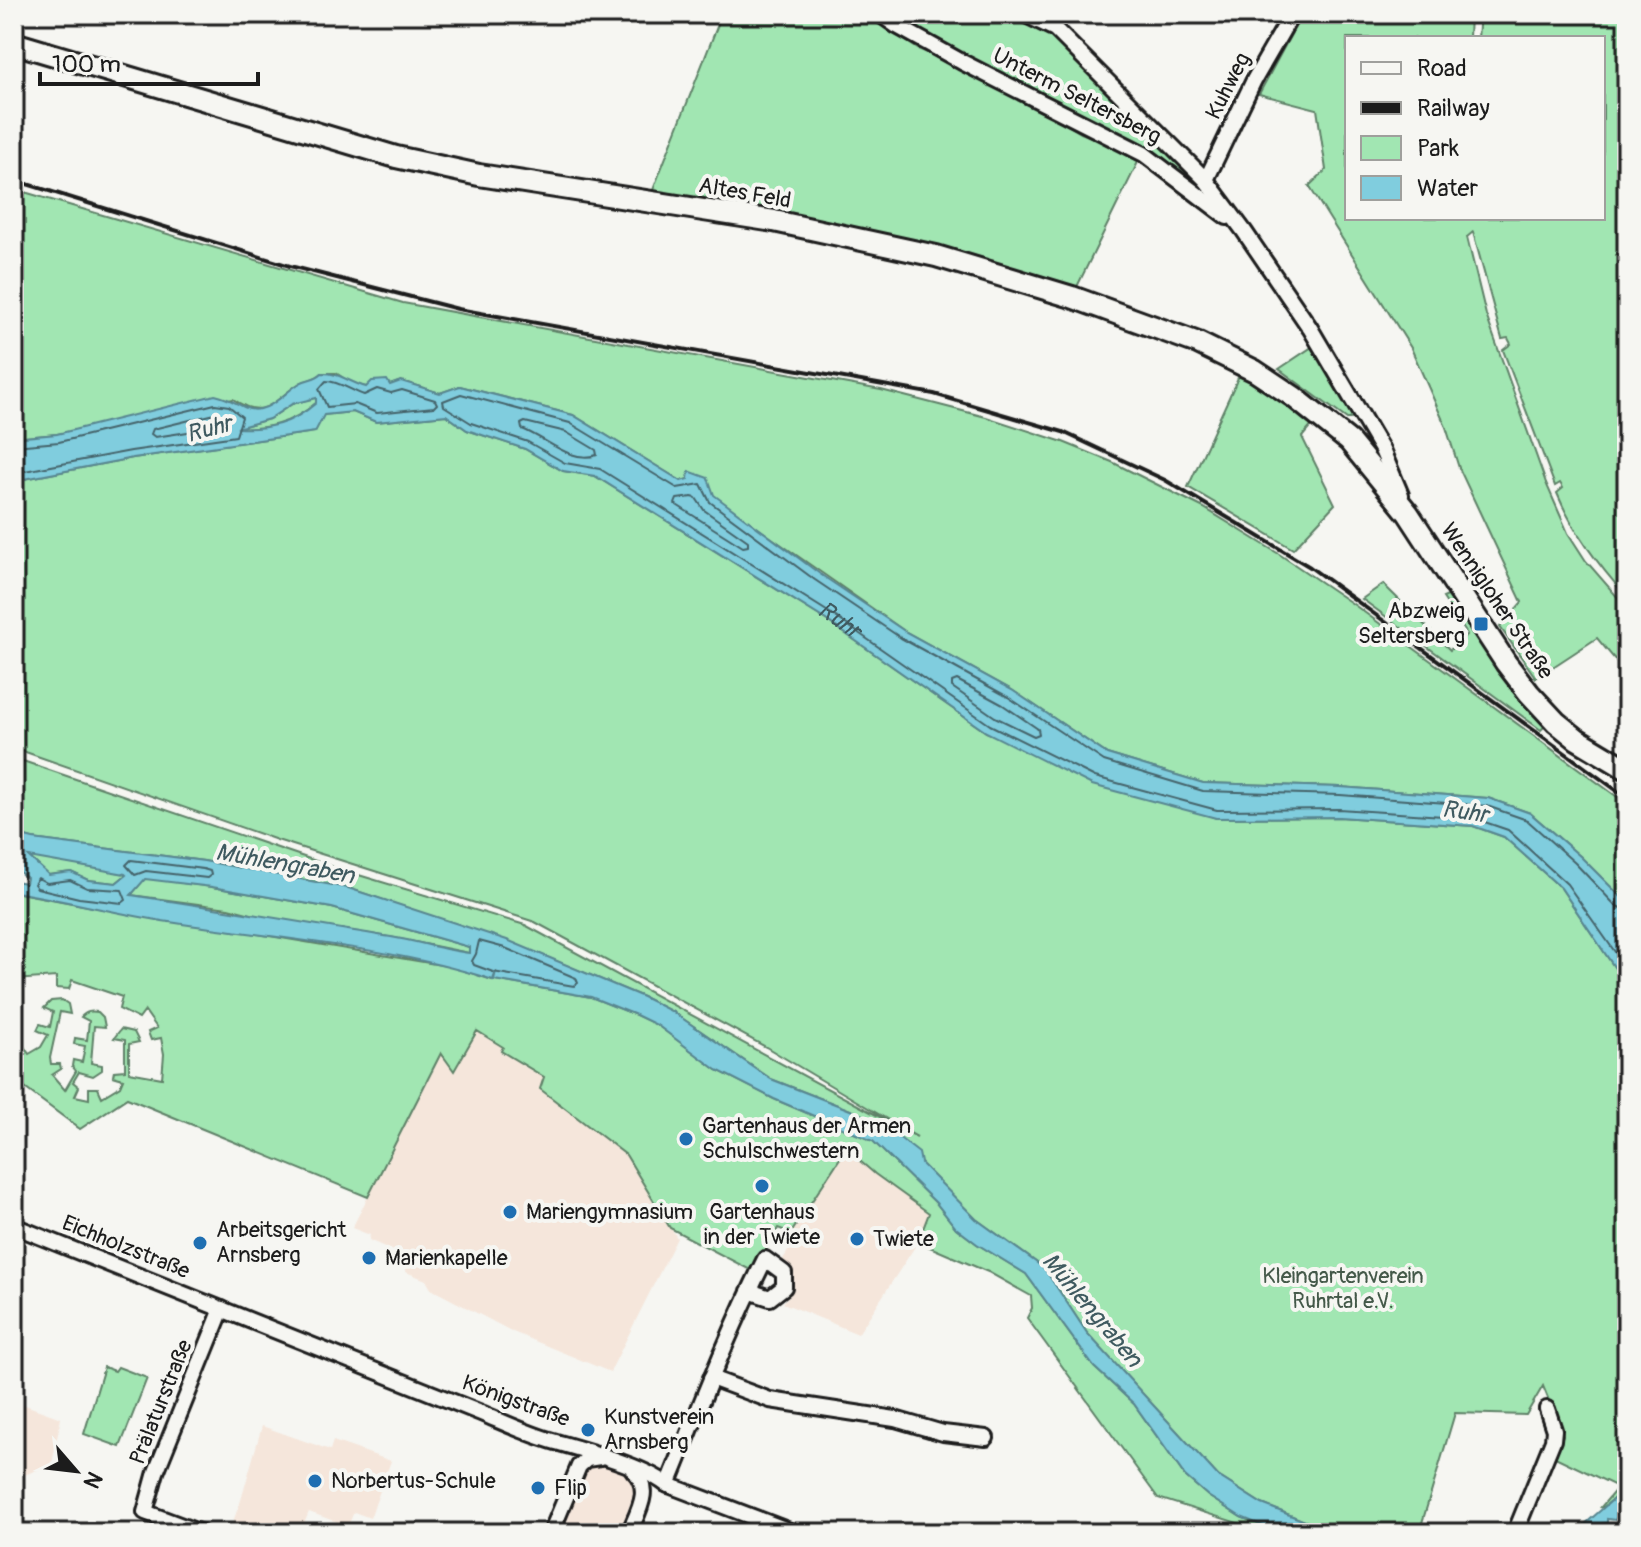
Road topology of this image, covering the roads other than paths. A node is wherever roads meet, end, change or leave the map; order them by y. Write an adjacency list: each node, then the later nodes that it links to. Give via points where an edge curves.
1 (880, 14): 6 (street, Unterm Seltersberg, via 1144,154)
2 (1024, 14): 5 (street, Wennigloher Straße, via 1055,29)
3 (1292, 14): 5 (street, Kuhweg)
4 (14, 43): 8 (main road, Altes Feld, via 396,157 774,221 936,256 1198,343 1255,371)
5 (1206, 180): 6 (street, Wennigloher Straße)
6 (1244, 231): 7 (street, Wennigloher Straße, via 1310,328)
7 (1367, 426): 8 (street); 9 (street, Wennigloher Straße)
8 (1349, 441): 9 (main road, Altes Feld)
9 (1408, 513): 10 (main road, Wennigloher Straße, via 1542,709 1577,739)
10 (1627, 769)
11 (14, 1226): 13 (street, Eichholzstraße)
12 (749, 1291): 14 (street)
13 (222, 1309): 17 (street, Königstraße); 23 (street, Prälaturstraße, via 145,1512)
14 (711, 1378): 16 (street, via 770,1400); 21 (street)
15 (1547, 1409): 27 (street, via 1553,1440)
16 (986, 1438)
17 (558, 1443): 18 (street, Königstraße); 20 (street, via 572,1455)
18 (600, 1457): 19 (street, Königstraße); 20 (street, via 587,1459)
19 (629, 1467): 21 (street, Königstraße); 22 (street, via 643,1482)
20 (575, 1472): 24 (street)
21 (667, 1484): 22 (street); 26 (street, Königstraße)
22 (643, 1498): 25 (street)
23 (201, 1533)
24 (551, 1533)
25 (629, 1533)
26 (795, 1533)
27 (1515, 1533)

